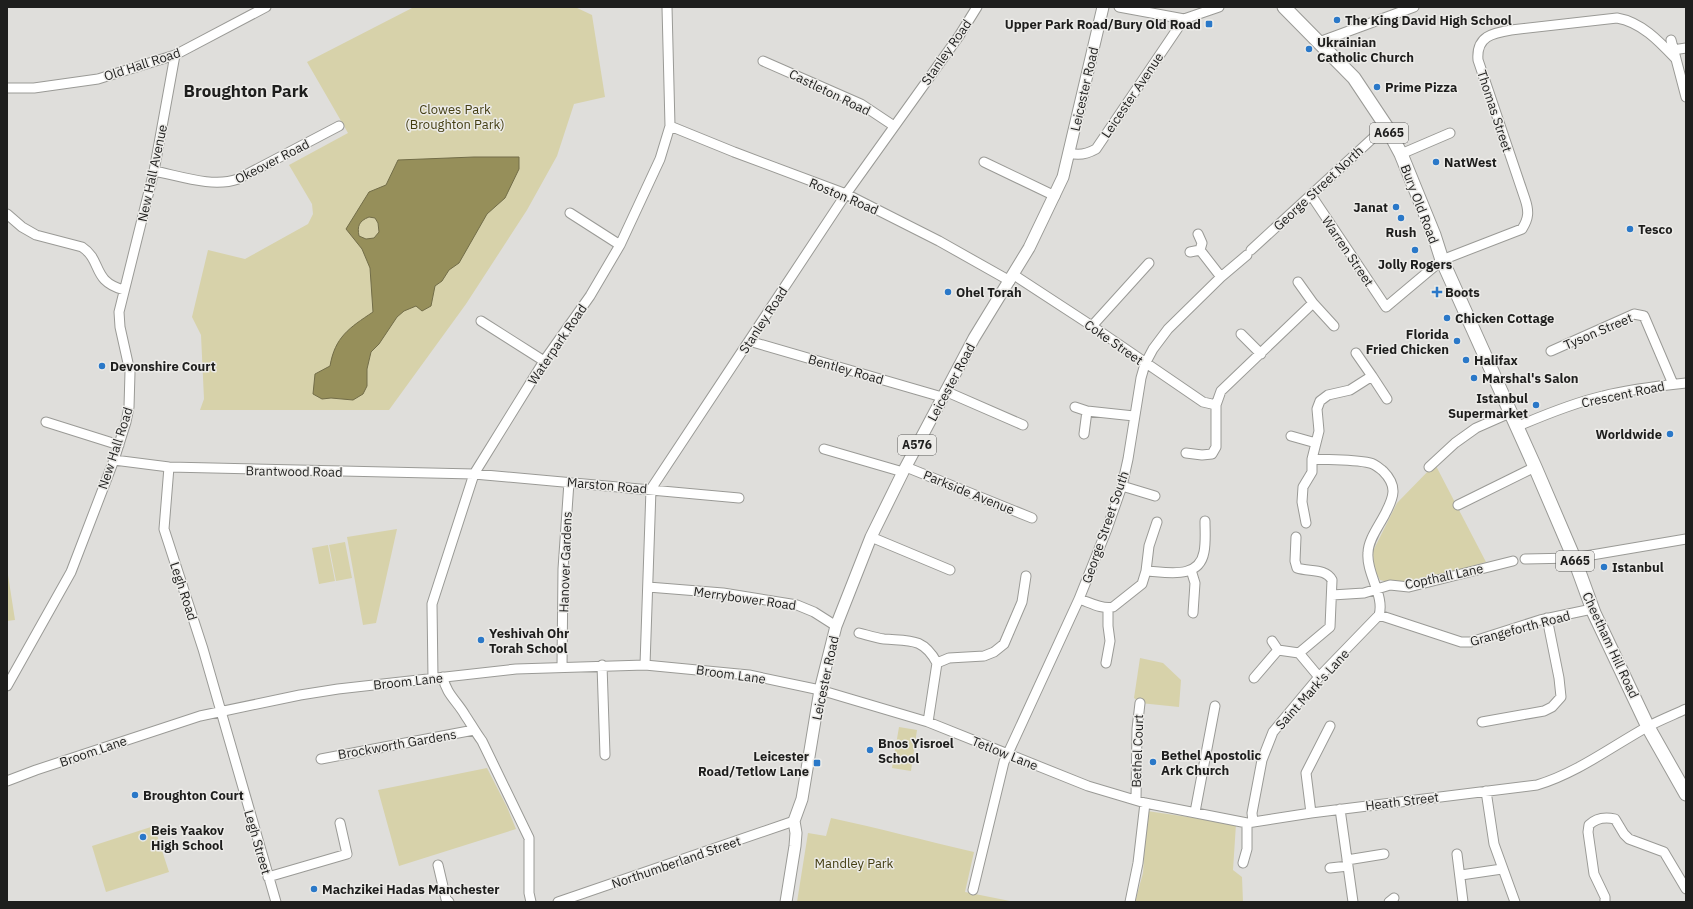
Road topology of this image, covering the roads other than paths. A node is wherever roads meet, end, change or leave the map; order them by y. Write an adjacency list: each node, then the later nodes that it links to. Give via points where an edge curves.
1 (266, 7): 14 (street, Old Hall Road)
2 (667, 7): 19 (street, Waterpark Road)
3 (978, 7): 20 (street, Stanley Road)
4 (1103, 7): 23 (main road, Leicester Road / A576)
5 (1119, 7): 9 (street)
6 (1219, 7): 9 (street)
7 (1284, 7): 11 (highway, Bury Old Road / A665)
8 (1414, 7): 11 (street)
9 (1184, 19): 23 (street, Leicester Avenue, via 1096,149 1077,155)
10 (1671, 40): 13 (street)
11 (1320, 42): 21 (highway, Bury Old Road / A665, via 1354,78)
12 (1686, 48): 13 (street)
13 (1674, 54): 17 (street); 37 (street, Thomas Street, via 1640,26 1617,18 1512,30 1492,34 1484,39 1478,51 1478,60 1525,199 1527,221 1522,229)
14 (176, 55): 16 (street, Old Hall Road, via 98,79 34,88); 26 (street, New Hall Avenue)
15 (763, 61): 20 (street, Castleton Road, via 860,104)
16 (7, 88)
17 (1686, 98)
18 (339, 126): 26 (street, Okeover Road, via 228,183)
19 (670, 126): 27 (street, Roston Road); 33 (street, Waterpark Road, via 660,158)
20 (894, 126): 27 (street, Stanley Road)
21 (1386, 126): 24 (highway, Bury Old Road / A665); 28 (street, George Street North)
22 (1450, 133): 24 (street)
23 (1070, 153): 29 (main road, Leicester Road / A576)
24 (1401, 154): 37 (highway, Bury Old Road / A665)
25 (984, 162): 29 (street)
26 (154, 171): 42 (street, New Hall Avenue)
27 (846, 194): 39 (street, Roston Road); 49 (street, Stanley Road)
28 (1311, 195): 36 (street, George Street North); 44 (street, Warren Street)
29 (1055, 196): 39 (main road, Leicester Road / A576)
30 (570, 213): 33 (street)
31 (7, 214): 42 (street, via 36,235 88,250 107,283)
32 (1198, 234): 34 (street, via 1202,243)
33 (620, 245): 53 (street, Waterpark Road, via 590,296)
34 (1200, 250): 35 (street); 40 (street)
35 (1190, 252)
36 (1249, 252): 40 (street, George Street South)
37 (1442, 260): 44 (street, Thomas Street); 63 (highway, Bury Old Road / A665)
38 (1148, 263): 46 (street)
39 (1012, 278): 46 (street, Coke Street); 58 (main road, Leicester Road / A576)
40 (1220, 278): 54 (street, George Street South, via 1168,329)
41 (1298, 282): 43 (street)
42 (124, 290): 71 (street, New Hall Road, via 119,321 131,389)
43 (1313, 302): 47 (street); 52 (street)
44 (1386, 307)
45 (481, 321): 53 (street)
46 (1092, 326): 54 (street, Coke Street)
47 (1334, 326)
48 (1242, 334): 52 (street)
49 (749, 341): 58 (street, Bentley Road); 83 (street, Stanley Road)
50 (1551, 351): 57 (street, Tyson Street, via 1634,314 1644,316)
51 (1356, 353): 55 (street)
52 (1261, 354): 60 (street, via 1221,391)
53 (544, 361): 80 (street, Waterpark Road)
54 (1145, 364): 60 (street, Coke Street, via 1202,402); 64 (street, George Street South)
55 (1372, 376): 59 (street); 70 (street, via 1350,390 1328,395 1320,401 1317,409 1319,431)
56 (1686, 383): 57 (street, Crescent Road)
57 (1673, 384): 67 (street, Crescent Road, via 1603,396 1559,409)
58 (943, 394): 66 (street, Bentley Road); 79 (main road, Leicester Road / A576)
59 (1387, 399)
60 (1216, 405): 73 (street, via 1216,447 1212,454)
61 (1075, 407): 62 (street)
62 (1087, 411): 64 (street); 68 (street)
63 (1510, 413): 67 (highway, Bury Old Road / A665); 77 (street, via 1476,428)
64 (1134, 416): 82 (street, George Street South)
65 (46, 422): 71 (street)
66 (1023, 425)
67 (1516, 427): 78 (highway, Cheetham Hill Road / A665)
68 (1084, 434)
69 (1291, 436): 70 (street)
70 (1316, 443): 74 (street)
71 (119, 445): 75 (street, New Hall Road)
72 (824, 449): 79 (street, Parkside Avenue)
73 (1186, 453)
74 (1312, 459): 90 (street, via 1312,472 1303,487 1302,502); 102 (street, via 1369,463 1380,468 1393,484 1391,503 1368,548 1368,562)
75 (114, 460): 76 (street, Brantwood Road); 124 (street, New Hall Road, via 71,572)
76 (168, 467): 80 (street, Brantwood Road); 129 (street, Legh Road, via 164,529)
77 (1429, 467)
78 (1535, 467): 86 (street); 94 (highway, Cheetham Hill Road / A665)
79 (905, 469): 87 (street, Parkside Avenue); 91 (main road, Leicester Road / A576)
80 (474, 474): 81 (street, Marston Road); 122 (street, Waterpark Road, via 432,604)
81 (569, 482): 83 (street, Marston Road); 119 (street, Hanover Gardens, via 563,569)
82 (1122, 486): 84 (street); 104 (street, George Street South)
83 (652, 490): 85 (street, Marston Road); 101 (street)
84 (1155, 496)
85 (739, 498)
86 (1458, 505)
87 (1032, 518)
88 (1206, 520): 98 (street, via 1204,551 1199,564)
89 (1157, 522): 99 (street, via 1148,546)
90 (1306, 523)
91 (871, 537): 97 (street); 110 (main road, Leicester Road / A576)
92 (1296, 537): 103 (street, via 1297,568 1330,575)
93 (1686, 539): 94 (street)
94 (1574, 558): 95 (street); 106 (highway, Cheetham Hill Road / A665)
95 (1525, 559)
96 (1512, 560): 102 (street, Copthall Lane, via 1409,587 1390,585)
97 (950, 570)
98 (1191, 570): 99 (street, via 1182,573); 107 (street, via 1195,583)
99 (1146, 571): 105 (street, via 1142,584 1117,605)
100 (1026, 576): 115 (street, via 1022,602 1004,644 984,656 949,658)
101 (648, 587): 110 (street, Merrybower Road, via 723,593 796,605 814,612); 118 (street)
102 (1376, 589): 103 (street, Copthall Lane, via 1364,593); 108 (street, via 1380,603)
103 (1332, 595): 114 (street, via 1330,627)
104 (1079, 599): 105 (street); 135 (street, George Street South)
105 (1108, 608): 116 (street, via 1110,641)
106 (1592, 609): 109 (street, Grangeforth Road); 133 (highway, Cheetham Hill Road / A665)
107 (1193, 613)
108 (1379, 615): 109 (street, Grangeforth Road, via 1461,642 1471,642); 121 (street, Saint Mark's Lane)
109 (1547, 618): 131 (street, via 1561,696 1552,707 1544,711)
110 (836, 626): 125 (main road, Leicester Road / A576)
111 (860, 633): 115 (street, via 883,639 908,639 922,644)
112 (1272, 641): 113 (street)
113 (1278, 650): 114 (street); 123 (street)
114 (1299, 653): 121 (street)
115 (937, 663): 130 (street)
116 (1106, 663)
117 (602, 665): 118 (street, Broom Lane); 119 (street, Broom Lane); 136 (street)
118 (645, 665): 125 (street, Broom Lane, via 749,675)
119 (562, 666): 120 (street, Broom Lane)
120 (443, 677): 122 (street, Broom Lane); 134 (street, via 451,697 465,713)
121 (1320, 677): 146 (street, Saint Mark's Lane, via 1273,732 1262,760)
122 (433, 678): 129 (street, Broom Lane, via 316,692)
123 (1254, 678)
124 (7, 686)
125 (820, 690): 130 (street, Tetlow Lane); 145 (main road, Leicester Road / A576, via 802,799)
126 (1140, 703): 141 (street, Bethel Court, via 1137,729)
127 (1215, 706): 143 (street)
128 (1686, 709): 133 (street, Heath Street)
129 (221, 712): 138 (street, Broom Lane, via 177,722); 156 (street, Legh Street)
130 (928, 722): 135 (street, Tetlow Lane)
131 (1482, 722)
132 (1330, 726): 144 (street, via 1306,772)
133 (1648, 727): 139 (street, Heath Street, via 1552,780 1537,785); 140 (highway, Cheetham Hill Road / A665)
134 (474, 730): 137 (street, Brockworth Gardens); 161 (street, via 482,741 529,838)
135 (1007, 754): 141 (street, Tetlow Lane, via 1088,786); 158 (street, George Street South)
136 (605, 755)
137 (321, 759)
138 (7, 781)
139 (1486, 791): 142 (street, Heath Street); 154 (street, via 1494,844)
140 (1686, 794)
141 (1140, 801): 143 (street, Heath Street); 164 (street, Bethel Court, via 1138,863)
142 (1340, 809): 144 (street, Heath Street); 151 (street)
143 (1195, 812): 146 (street, Heath Street)
144 (1311, 813): 146 (street, Heath Street)
145 (794, 821): 162 (street, Northumberland Street); 163 (main road, Leicester Road / A576, via 795,846)
146 (1250, 822): 150 (street, Saint Mark's Lane)
147 (340, 823): 156 (street, via 347,854)
148 (1384, 854): 151 (street)
149 (1457, 854): 155 (street)
150 (1243, 863)
151 (1347, 863): 153 (street); 165 (street)
152 (438, 865): 160 (street, via 446,899)
153 (1330, 868)
154 (1502, 869): 155 (street); 167 (street)
155 (1461, 875): 166 (street)
156 (268, 877): 159 (street, Legh Street)
157 (1686, 889): 168 (street, via 1664,852 1629,839 1615,819 1598,819 1589,825 1588,832 1594,874)
158 (973, 890)
159 (276, 902)
160 (449, 902)
161 (531, 902)
162 (558, 902)
163 (786, 902)
164 (1130, 902)
165 (1353, 902)
166 (1463, 902)
167 (1514, 902)
168 (1605, 902)

